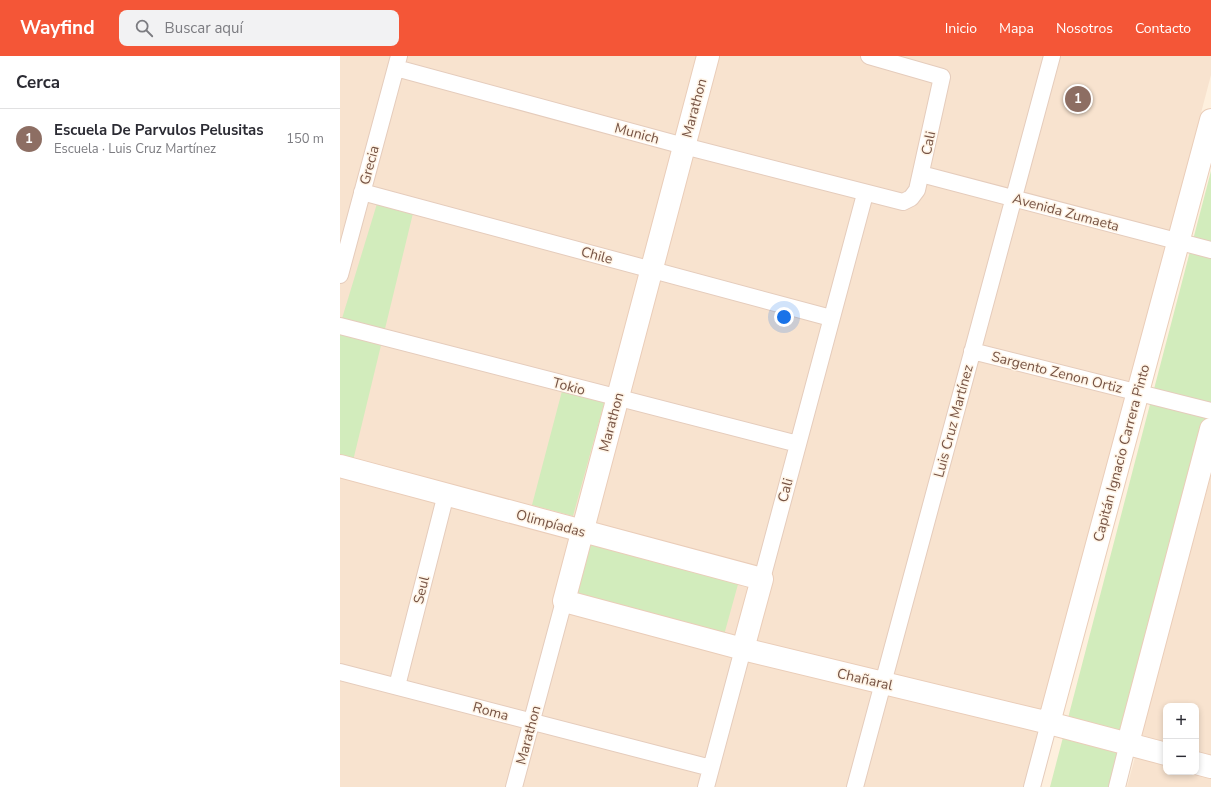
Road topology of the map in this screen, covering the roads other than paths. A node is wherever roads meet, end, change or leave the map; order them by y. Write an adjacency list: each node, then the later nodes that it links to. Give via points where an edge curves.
1 (708, 56): 6 (street, Marathon)
2 (869, 56): 7 (street, Cali, via 942,77)
3 (1052, 56): 10 (street, Luis Cruz Martínez)
4 (397, 62): 6 (street, Munich); 8 (street, Grecia)
5 (1211, 120): 12 (street, Capitán Ignacio Carrera Pinto)
6 (684, 146): 9 (street, Munich); 15 (street, Marathon)
7 (921, 174): 10 (street, Avenida Zumaeta); 11 (street, Cali, via 914,194)
8 (362, 192): 13 (street, Grecia); 15 (street, Chile)
9 (865, 194): 11 (street, Munich); 17 (street, Cali)
10 (1014, 198): 12 (street, Avenida Zumaeta); 19 (street, Luis Cruz Martínez)
11 (903, 202)
12 (1178, 241): 14 (street, Avenida Zumaeta); 20 (street, Capitán Ignacio Carrera Pinto)
13 (343, 250): 16 (street, Grecia)
14 (1211, 250)
15 (652, 270): 17 (street, Chile); 21 (street, Marathon)
16 (340, 275)
17 (832, 318): 24 (street, Cali)
18 (340, 326): 21 (street, Tokio)
19 (972, 351): 20 (street, Sargento Zenon Ortiz); 32 (street, Luis Cruz Martínez)
20 (1138, 392): 22 (street, Sargento Zenon Ortiz); 35 (street, Capitán Ignacio Carrera Pinto)
21 (617, 398): 24 (street, Tokio); 27 (street, Marathon)
22 (1211, 411)
23 (1211, 430): 36 (street)
24 (798, 444): 28 (street, Cali)
25 (340, 466): 26 (street, Olimpíadas)
26 (446, 494): 27 (street, Olimpíadas); 33 (street, Seul)
27 (582, 531): 28 (street, Olimpíadas); 29 (street, Marathon)
28 (762, 579): 30 (street, Cali)
29 (564, 601): 30 (street, Chañaral); 34 (street, Marathon)
30 (743, 650): 32 (street, Chañaral); 40 (street, Cali)
31 (340, 672): 33 (street, Roma)
32 (883, 683): 35 (street, Chañaral); 43 (street, Luis Cruz Martínez)
33 (397, 686): 34 (street, Roma)
34 (532, 722): 40 (street, Roma); 41 (street, Marathon)
35 (1049, 723): 36 (street, Chañaral); 44 (street, Capitán Ignacio Carrera Pinto)
36 (1128, 743): 37 (street, Chañaral); 45 (street)
37 (1163, 753)
38 (1199, 764): 39 (street)
39 (1211, 767)
40 (711, 768): 42 (street, Cali)
41 (514, 787)
42 (706, 787)
43 (855, 787)
44 (1032, 787)
45 (1117, 787)

